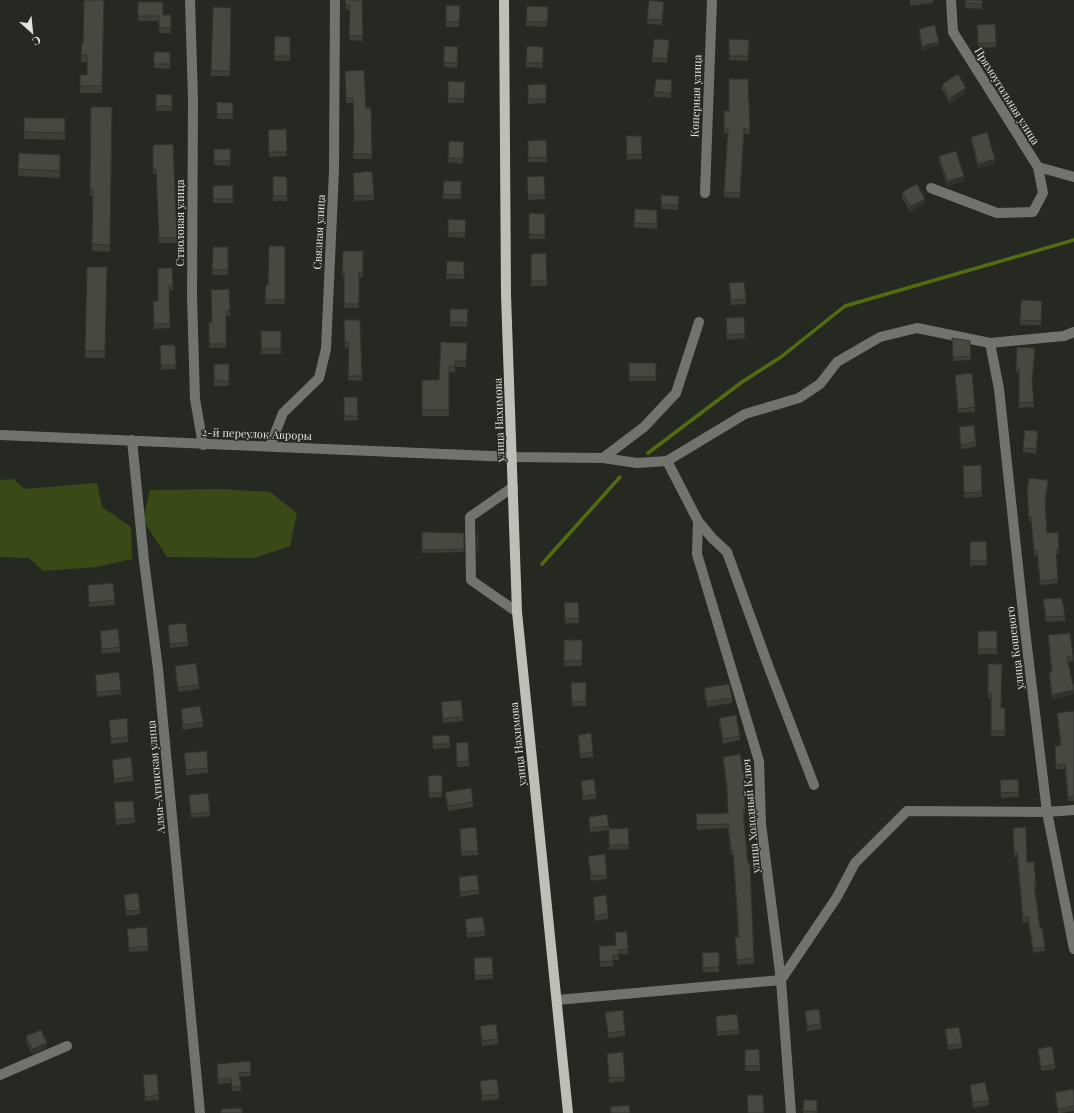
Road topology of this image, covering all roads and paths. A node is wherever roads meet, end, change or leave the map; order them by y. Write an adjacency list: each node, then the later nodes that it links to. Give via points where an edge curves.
1 (190, 0): 15 (street, Стволовая улица, via 193,100 192,305 195,400)
2 (334, 0): 16 (street, Связная улица, via 334,170 326,349 319,378 283,413)
3 (504, 0): 17 (main road, улица Нахимова, via 506,295)
4 (712, 0): 9 (street, Коперная улица)
5 (951, 0): 6 (street, Прямоугольная улица, via 953,32)
6 (1038, 167): 7 (street); 8 (street, via 1043,193 1033,212 997,213)
7 (1074, 176)
8 (931, 188)
9 (704, 193)
10 (698, 322): 18 (street, via 676,393 644,427)
11 (1074, 332): 12 (street, via 1064,336)
12 (990, 343): 19 (street, via 917,328 880,337 837,362 820,384 799,398 745,414); 25 (street, улица Кошевого, via 999,389)
13 (0, 435): 14 (street, 2-й переулок Авроры)
14 (132, 440): 15 (street, 2-й переулок Авроры); 31 (street, Алма-Атинская улица, via 158,669)
15 (203, 445): 16 (street, 2-й переулок Авроры)
16 (270, 446): 17 (street, 2-й переулок Авроры)
17 (513, 457): 18 (street, 2-й переулок Авроры); 20 (main road, улица Нахимова)
18 (603, 458): 19 (street, 2-й переулок Авроры, via 636,463)
19 (667, 461): 21 (street, улица Холодный Ключ)
20 (513, 487): 22 (main road, улица Нахимова); 22 (street, via 470,517 471,580)
21 (698, 521): 23 (street, via 727,552 768,668); 27 (street, улица Холодный Ключ, via 697,554 759,761 761,824)
22 (517, 612): 28 (main road, улица Нахимова)
23 (814, 785)
24 (1074, 810): 25 (street)
25 (1048, 812): 26 (street, улица Кошевого); 27 (street, via 907,812 855,862 837,897)
26 (1074, 949)
27 (780, 980): 28 (street); 33 (street, улица Холодный Ключ)
28 (556, 1000): 32 (main road, улица Нахимова)
29 (67, 1046): 30 (street)
30 (0, 1075)
31 (200, 1113)
32 (568, 1113)
33 (790, 1113)

